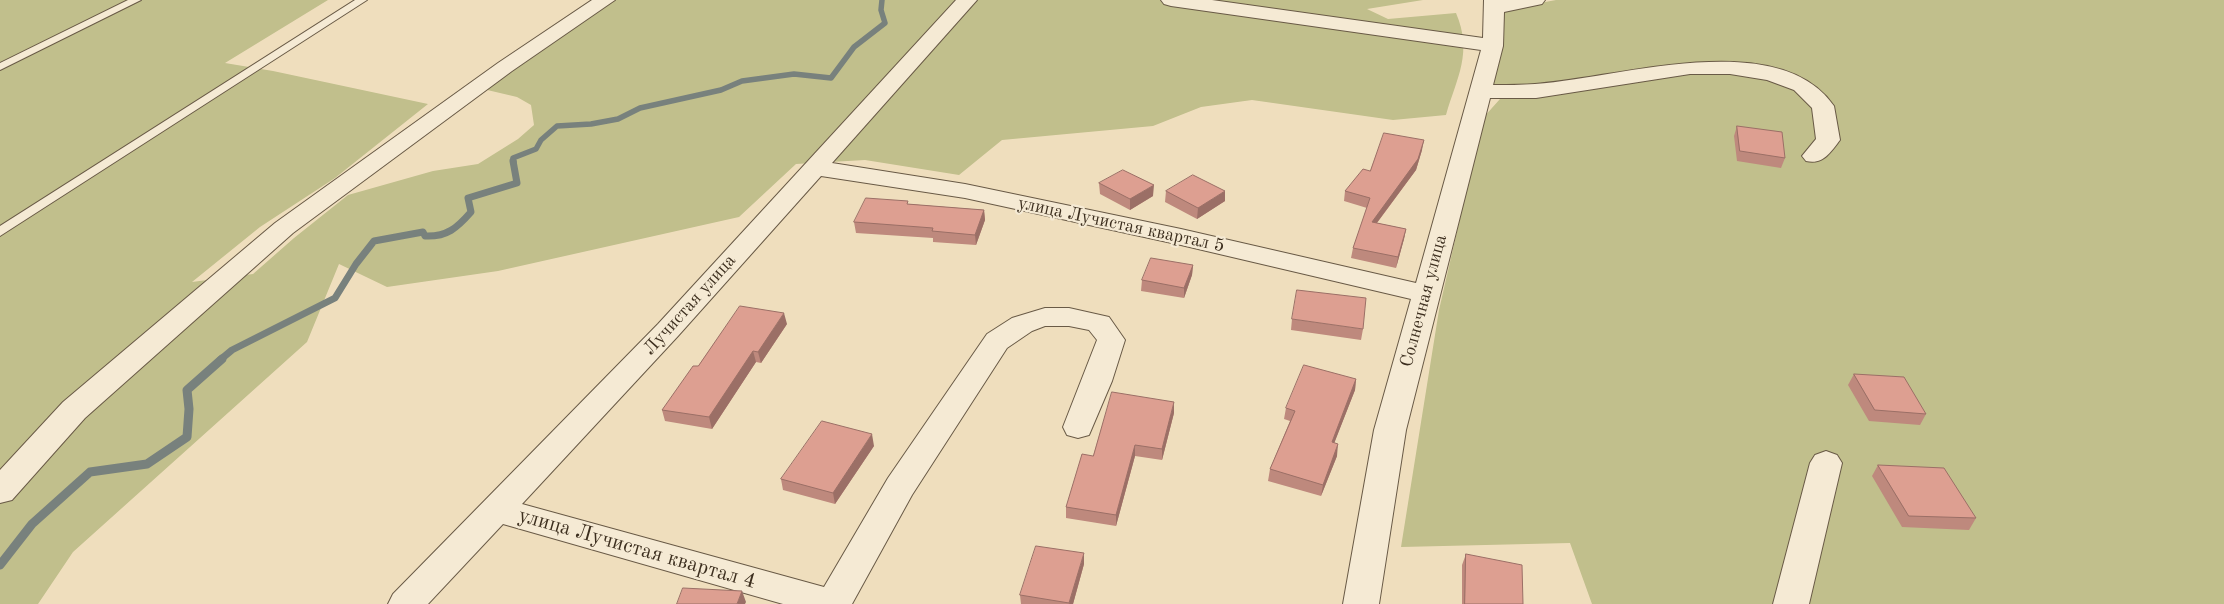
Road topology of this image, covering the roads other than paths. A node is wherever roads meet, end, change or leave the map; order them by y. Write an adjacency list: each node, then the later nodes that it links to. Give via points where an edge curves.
1 (136, 0): 9 (lane)
2 (362, 0): 13 (lane)
3 (605, 0): 17 (street, via 505,67 284,228 74,410)
4 (967, 0): 12 (street, Лучистая улица)
5 (1171, 0): 8 (street)
6 (1535, 0): 7 (street)
7 (1494, 4): 8 (street, Солнечная улица)
8 (1493, 46): 10 (street, Солнечная улица)
9 (0, 67)
10 (1479, 92): 11 (street, via 1536,91 1690,68 1730,68 1771,74 1802,85 1823,106 1828,140); 14 (street, Солнечная улица)
11 (1814, 156)
12 (815, 168): 14 (street, улица Лучистая квартал 5, via 965,191); 18 (street, Лучистая улица)
13 (0, 232)
14 (1425, 294): 21 (street, Солнечная улица, via 1390,430)
15 (1078, 427): 20 (street, via 1111,340 1099,323 1074,317 1041,316 1016,327 997,341 900,487)
16 (1826, 463): 22 (street)
17 (0, 491)
18 (498, 510): 19 (street, Лучистая улица); 20 (street, улица Лучистая квартал 4)
19 (406, 604)
20 (833, 604)
21 (1361, 604)
22 (1791, 604)

